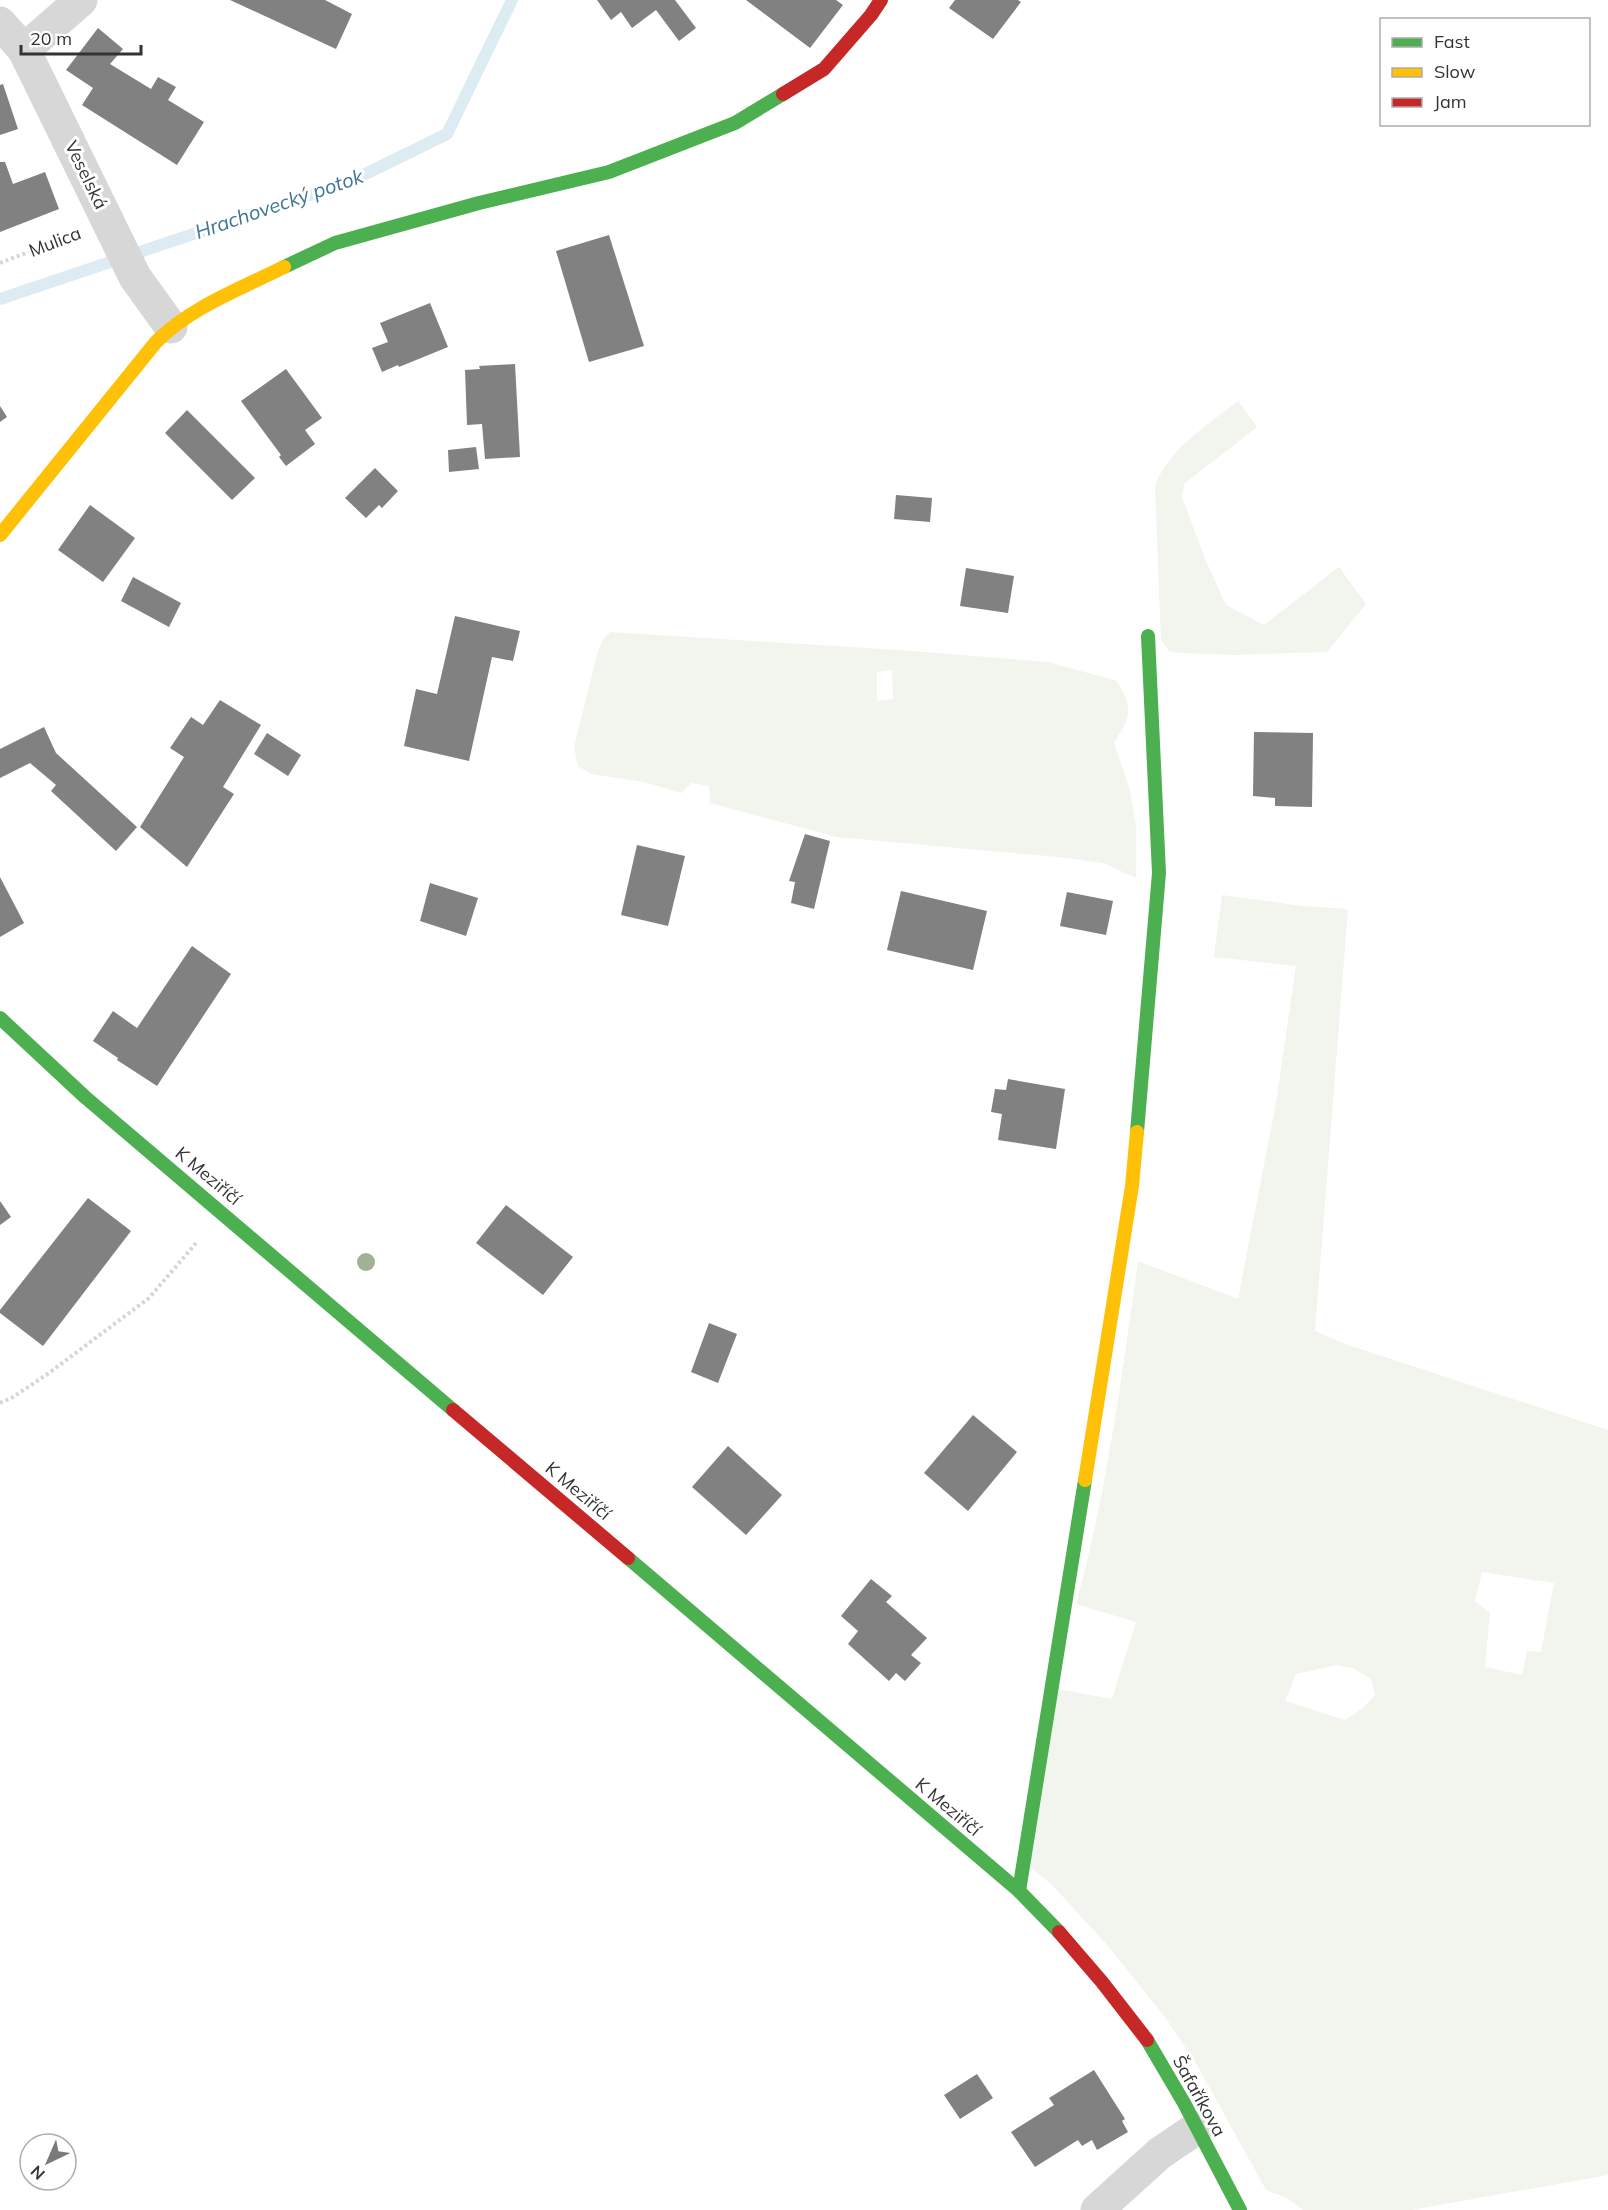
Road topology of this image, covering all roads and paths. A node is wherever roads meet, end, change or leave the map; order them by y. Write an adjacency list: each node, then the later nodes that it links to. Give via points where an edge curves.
1 (81, 0): 4 (street)
2 (881, 0): 7 (street, via 824,69 735,123 609,172 335,243 208,304)
3 (0, 23): 4 (street, Veselská)
4 (24, 50): 5 (street, Veselská)
5 (112, 230): 6 (path, Mulica); 7 (street, Veselská, via 135,277)
6 (0, 263)
7 (171, 327): 8 (street)
8 (0, 536)
9 (1148, 636): 13 (street, via 1159,873 1132,1186)
10 (0, 1018): 11 (street, K Meziříčí, via 86,1097)
11 (222, 1211): 12 (path, via 149,1298 49,1373); 13 (street, K Meziříčí)
12 (0, 1403)
13 (1019, 1891): 14 (street, K Meziříčí, via 1064,1936)
14 (1120, 2004): 15 (street, Šafaříkova, via 1166,2070)
15 (1197, 2128): 16 (street, via 1160,2153); 17 (street, Šafaříkova)
16 (1097, 2210)
17 (1240, 2210)

